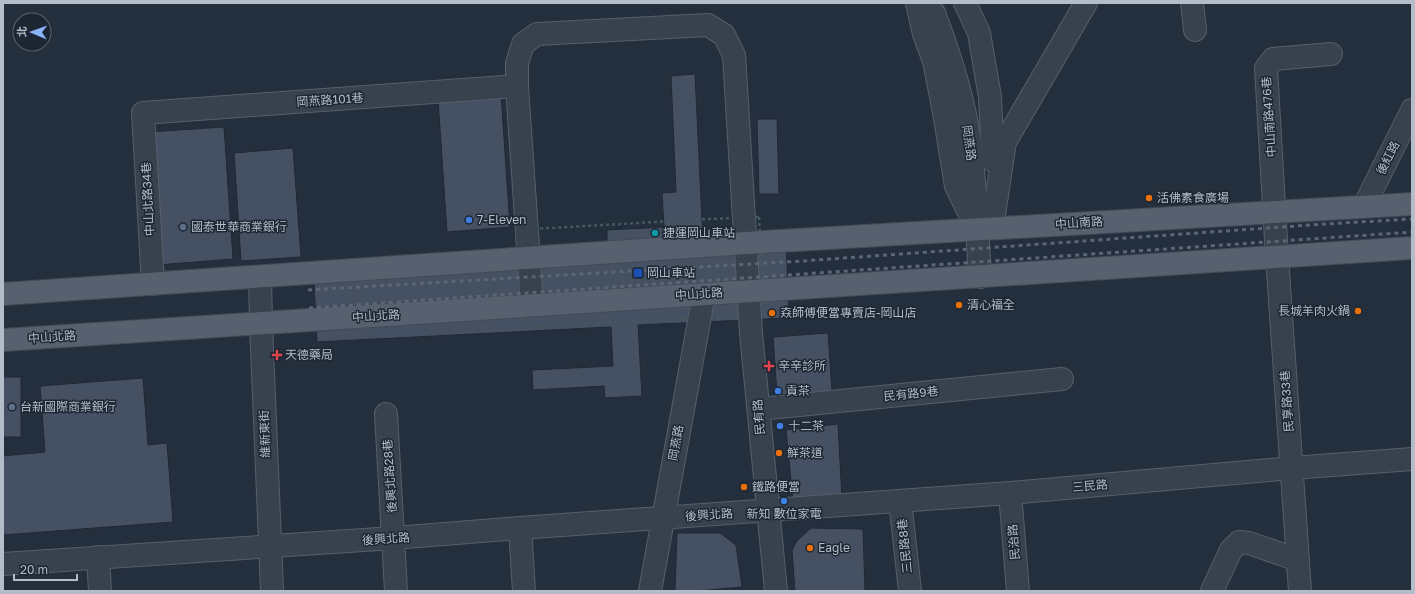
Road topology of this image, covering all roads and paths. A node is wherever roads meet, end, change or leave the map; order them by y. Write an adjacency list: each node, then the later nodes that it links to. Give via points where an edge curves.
1 (965, 3): 13 (street, via 979,33 990,97)
2 (1086, 3): 13 (street, via 1004,142)
3 (1192, 3): 5 (street)
4 (925, 8): 14 (street, 岡燕路, via 950,54 970,142)
5 (1196, 30)
6 (1331, 54): 12 (street, 中山南路476巷, via 1273,59 1266,68)
7 (517, 86): 9 (street, 岡燕路101巷); 15 (street, 民有路, via 517,63 523,44 537,34 708,25 724,35 734,55); 18 (street, 民有路)
8 (1412, 110): 11 (street, 後紅路)
9 (143, 114): 21 (street, 中山北路34巷)
10 (1412, 204): 11 (main road, 中山南路)
11 (1364, 206): 12 (main road, 中山南路)
12 (1275, 211): 14 (main road, 中山南路); 17 (street, 民享路33巷)
13 (994, 215): 14 (street)
14 (977, 230): 15 (main road, 中山南路); 20 (street, 岡燕路)
15 (746, 243): 18 (main road); 22 (street, 民有路)
16 (1412, 248): 17 (main road)
17 (1277, 257): 20 (main road); 32 (street, 民享路33巷)
18 (528, 258): 19 (main road); 25 (street, 民有路)
19 (260, 276): 21 (main road); 26 (street, 維新東街)
20 (980, 277): 22 (main road)
21 (153, 284): 23 (main road)
22 (748, 291): 24 (main road, 中山北路); 29 (street, 民有路)
23 (3, 294)
24 (704, 294): 25 (main road, 中山北路); 36 (street, 岡燕路)
25 (532, 305): 26 (main road, 中山北路)
26 (261, 324): 27 (main road, 中山北路); 39 (street, 維新東街)
27 (3, 340)
28 (1062, 379): 29 (street, 民有路9巷)
29 (759, 409): 35 (street, 民有路)
30 (386, 414): 38 (street, 後興北路28巷)
31 (1412, 459): 32 (street, 三民路)
32 (1292, 468): 33 (street, 三民路); 41 (street, 民享路33巷)
33 (1010, 494): 34 (street, 三民路); 50 (street, 民治路)
34 (900, 501): 35 (street, 三民路); 49 (street, 三民路8巷)
35 (768, 511): 36 (street, 後興北路); 48 (street, 民有路)
36 (663, 518): 37 (street, 後興北路); 47 (street, 岡燕路)
37 (520, 528): 38 (street, 後興北路); 46 (street)
38 (394, 538): 39 (street, 後興北路); 45 (street, 後興北路28巷)
39 (270, 546): 40 (street, 後興北路); 44 (street, 維新東街)
40 (98, 557): 42 (street, 後興北路); 43 (street)
41 (1298, 560): 51 (street, via 1239,542 1232,550); 52 (street, 民享路33巷)
42 (3, 564)
43 (100, 591)
44 (272, 591)
45 (396, 591)
46 (524, 591)
47 (650, 591)
48 (776, 591)
49 (910, 591)
50 (1018, 591)
51 (1212, 591)
52 (1300, 591)

